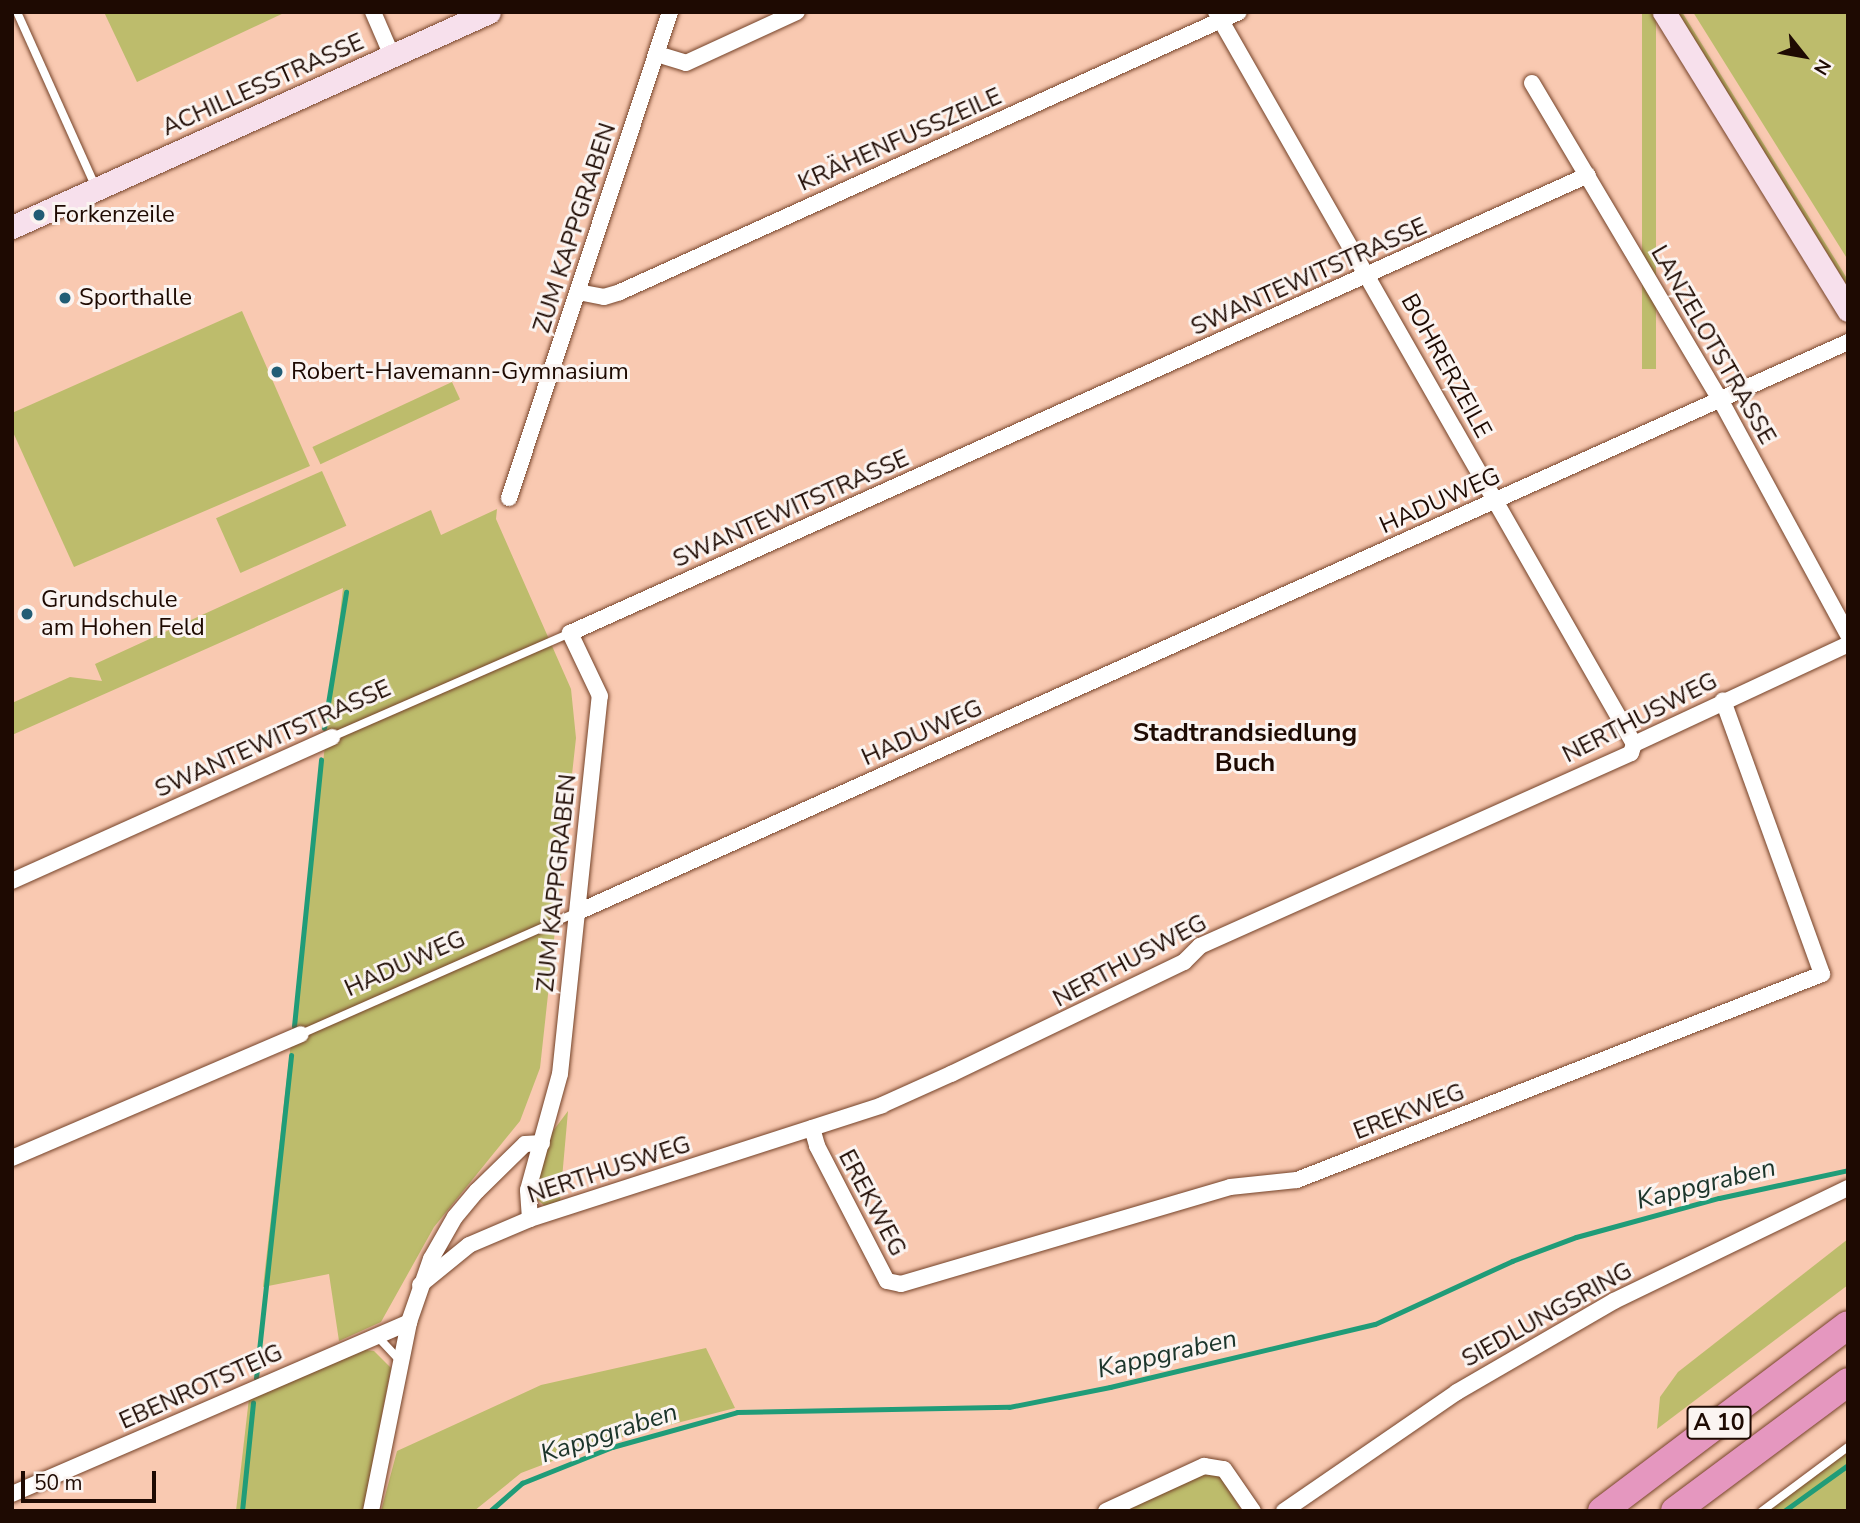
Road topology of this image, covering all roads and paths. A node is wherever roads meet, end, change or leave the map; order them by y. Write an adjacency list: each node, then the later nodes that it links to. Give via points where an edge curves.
1 (17, 12): 13 (lane)
2 (373, 12): 10 (street)
3 (489, 12): 10 (street, ACHILLESSTRASSE)
4 (670, 12): 9 (street, ZUM KAPPGRABEN)
5 (797, 12): 9 (street, via 687,63)
6 (1239, 12): 8 (street, KRÄHENFUSSZEILE)
7 (1664, 12): 17 (street)
8 (1219, 16): 15 (street, BOHRERZEILE); 16 (street, KRÄHENFUSSZEILE, via 620,292 604,297)
9 (657, 54): 16 (street, ZUM KAPPGRABEN)
10 (392, 56): 13 (street, ACHILLESSTRASSE)
11 (1532, 83): 12 (street, LANZELOTSTRASSE)
12 (1588, 175): 15 (street, SWANTEWITSTRASSE); 19 (street, LANZELOTSTRASSE)
13 (96, 188): 14 (street, ACHILLESSTRASSE)
14 (12, 228)
15 (1370, 275): 21 (street, BOHRERZEILE); 22 (street, SWANTEWITSTRASSE)
16 (578, 292): 20 (street, ZUM KAPPGRABEN)
17 (1848, 310)
18 (1848, 342): 19 (street, HADUWEG)
19 (1721, 401): 21 (street, HADUWEG); 23 (street, LANZELOTSTRASSE)
20 (509, 498)
21 (1495, 500): 27 (street, BOHRERZEILE); 29 (street, HADUWEG)
22 (570, 633): 26 (lane, SWANTEWITSTRASSE); 29 (street, ZUM KAPPGRABEN, via 600,696)
23 (1848, 635)
24 (1848, 644): 25 (street, NERTHUSWEG)
25 (1723, 700): 27 (street, NERTHUSWEG); 31 (street, EREKWEG, via 1822,974 1297,1180 1230,1187 901,1284 887,1281)
26 (332, 737): 28 (street, SWANTEWITSTRASSE)
27 (1634, 744): 31 (street, NERTHUSWEG, via 1631,753 1200,946 1184,962 1046,1031 882,1105)
28 (12, 881)
29 (578, 912): 30 (lane, HADUWEG); 32 (street, ZUM KAPPGRABEN, via 560,1074)
30 (301, 1034): 33 (street, HADUWEG)
31 (812, 1128): 36 (street, NERTHUSWEG)
32 (542, 1143): 35 (street, via 525,1144); 36 (street, ZUM KAPPGRABEN, via 528,1190)
33 (12, 1158)
34 (1848, 1188): 49 (street, SIEDLUNGSRING, via 1614,1301 1457,1392)
35 (455, 1217): 37 (street, via 459,1235); 38 (street)
36 (530, 1219): 37 (street, NERTHUSWEG)
37 (468, 1245): 38 (street, NERTHUSWEG)
38 (420, 1285): 39 (street)
39 (409, 1322): 41 (street, EBENROTSTEIG); 42 (street)
40 (1848, 1325): 50 (highway, A 10)
41 (376, 1336): 42 (lane); 45 (street, EBENROTSTEIG)
42 (401, 1362): 46 (street)
43 (1848, 1382): 51 (highway, A 10)
44 (1848, 1447): 52 (lane)
45 (12, 1494)
46 (371, 1511)
47 (1106, 1511): 48 (street, via 1204,1466 1224,1469)
48 (1253, 1511)
49 (1284, 1511)
50 (1602, 1511)
51 (1675, 1511)
52 (1762, 1511)

